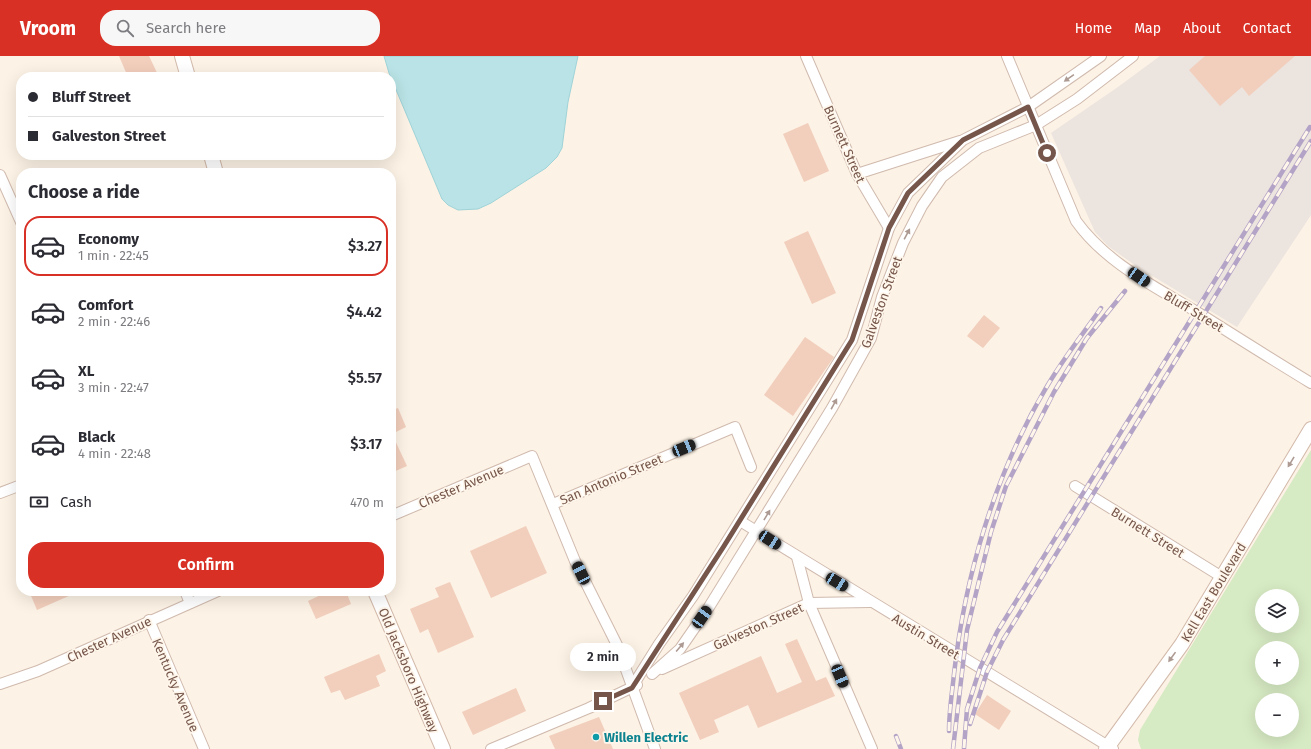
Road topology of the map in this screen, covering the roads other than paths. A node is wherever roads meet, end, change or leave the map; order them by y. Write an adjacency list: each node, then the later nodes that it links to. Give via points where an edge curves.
1 (182, 56): 6 (main road)
2 (806, 56): 10 (street, Burnett Street)
3 (1007, 56): 7 (street, Bluff Street)
4 (1101, 56): 7 (street, Galveston Street, one-way to 7)
5 (1133, 56): 8 (street, Galveston Street, via 1077,99)
6 (187, 72)
7 (1028, 107): 8 (street, Bluff Street); 9 (street, Galveston Street)
8 (1036, 125): 14 (street, Bluff Street, via 1076,221 1096,246 1150,284); 23 (street, Galveston Street, one-way to 8, via 871,338 882,297 900,250 922,206 942,177 979,148)
9 (963, 140): 10 (street); 13 (street, Galveston Street, via 908,193)
10 (857, 174): 13 (street, Burnett Street)
11 (0, 175): 12 (street)
12 (16, 211)
13 (889, 228): 22 (street, Galveston Street, via 852,340)
14 (1311, 383)
15 (1311, 429): 25 (main road, Kell East Boulevard, one-way to 25)
16 (751, 467): 20 (street, San Antonio Street, via 735,427)
17 (1075, 486): 25 (street, Burnett Street)
18 (16, 487): 19 (street)
19 (0, 494)
20 (553, 504): 21 (street, Chester Avenue, via 532,456); 35 (street, via 575,561 617,645)
21 (396, 514)
22 (740, 521): 23 (street, Austin Street); 35 (street, Galveston Street)
23 (757, 532): 24 (street, Austin Street); 33 (street, Galveston Street, one-way to 23, via 680,649)
24 (797, 557): 29 (street, Austin Street); 31 (street)
25 (1222, 577): 36 (main road, Kell East Boulevard, one-way to 36, via 1182,644)
26 (187, 596): 30 (street)
27 (206, 596): 30 (street, Chester Avenue)
28 (377, 596): 38 (main road, Old Jacksboro Highway)
29 (870, 602): 31 (street, Galveston Street); 36 (street, Austin Street)
30 (190, 603): 32 (street, Chester Avenue)
31 (809, 603): 33 (street, Galveston Street); 41 (street)
32 (149, 620): 34 (street, Chester Avenue, via 38,671); 37 (street, Kentucky Avenue)
33 (652, 674): 35 (street, Galveston Street)
34 (0, 684)
35 (632, 688): 39 (street, Galveston Street); 40 (street)
36 (1108, 748)
37 (204, 749)
38 (443, 749)
39 (491, 749)
40 (656, 749)
41 (872, 749)

